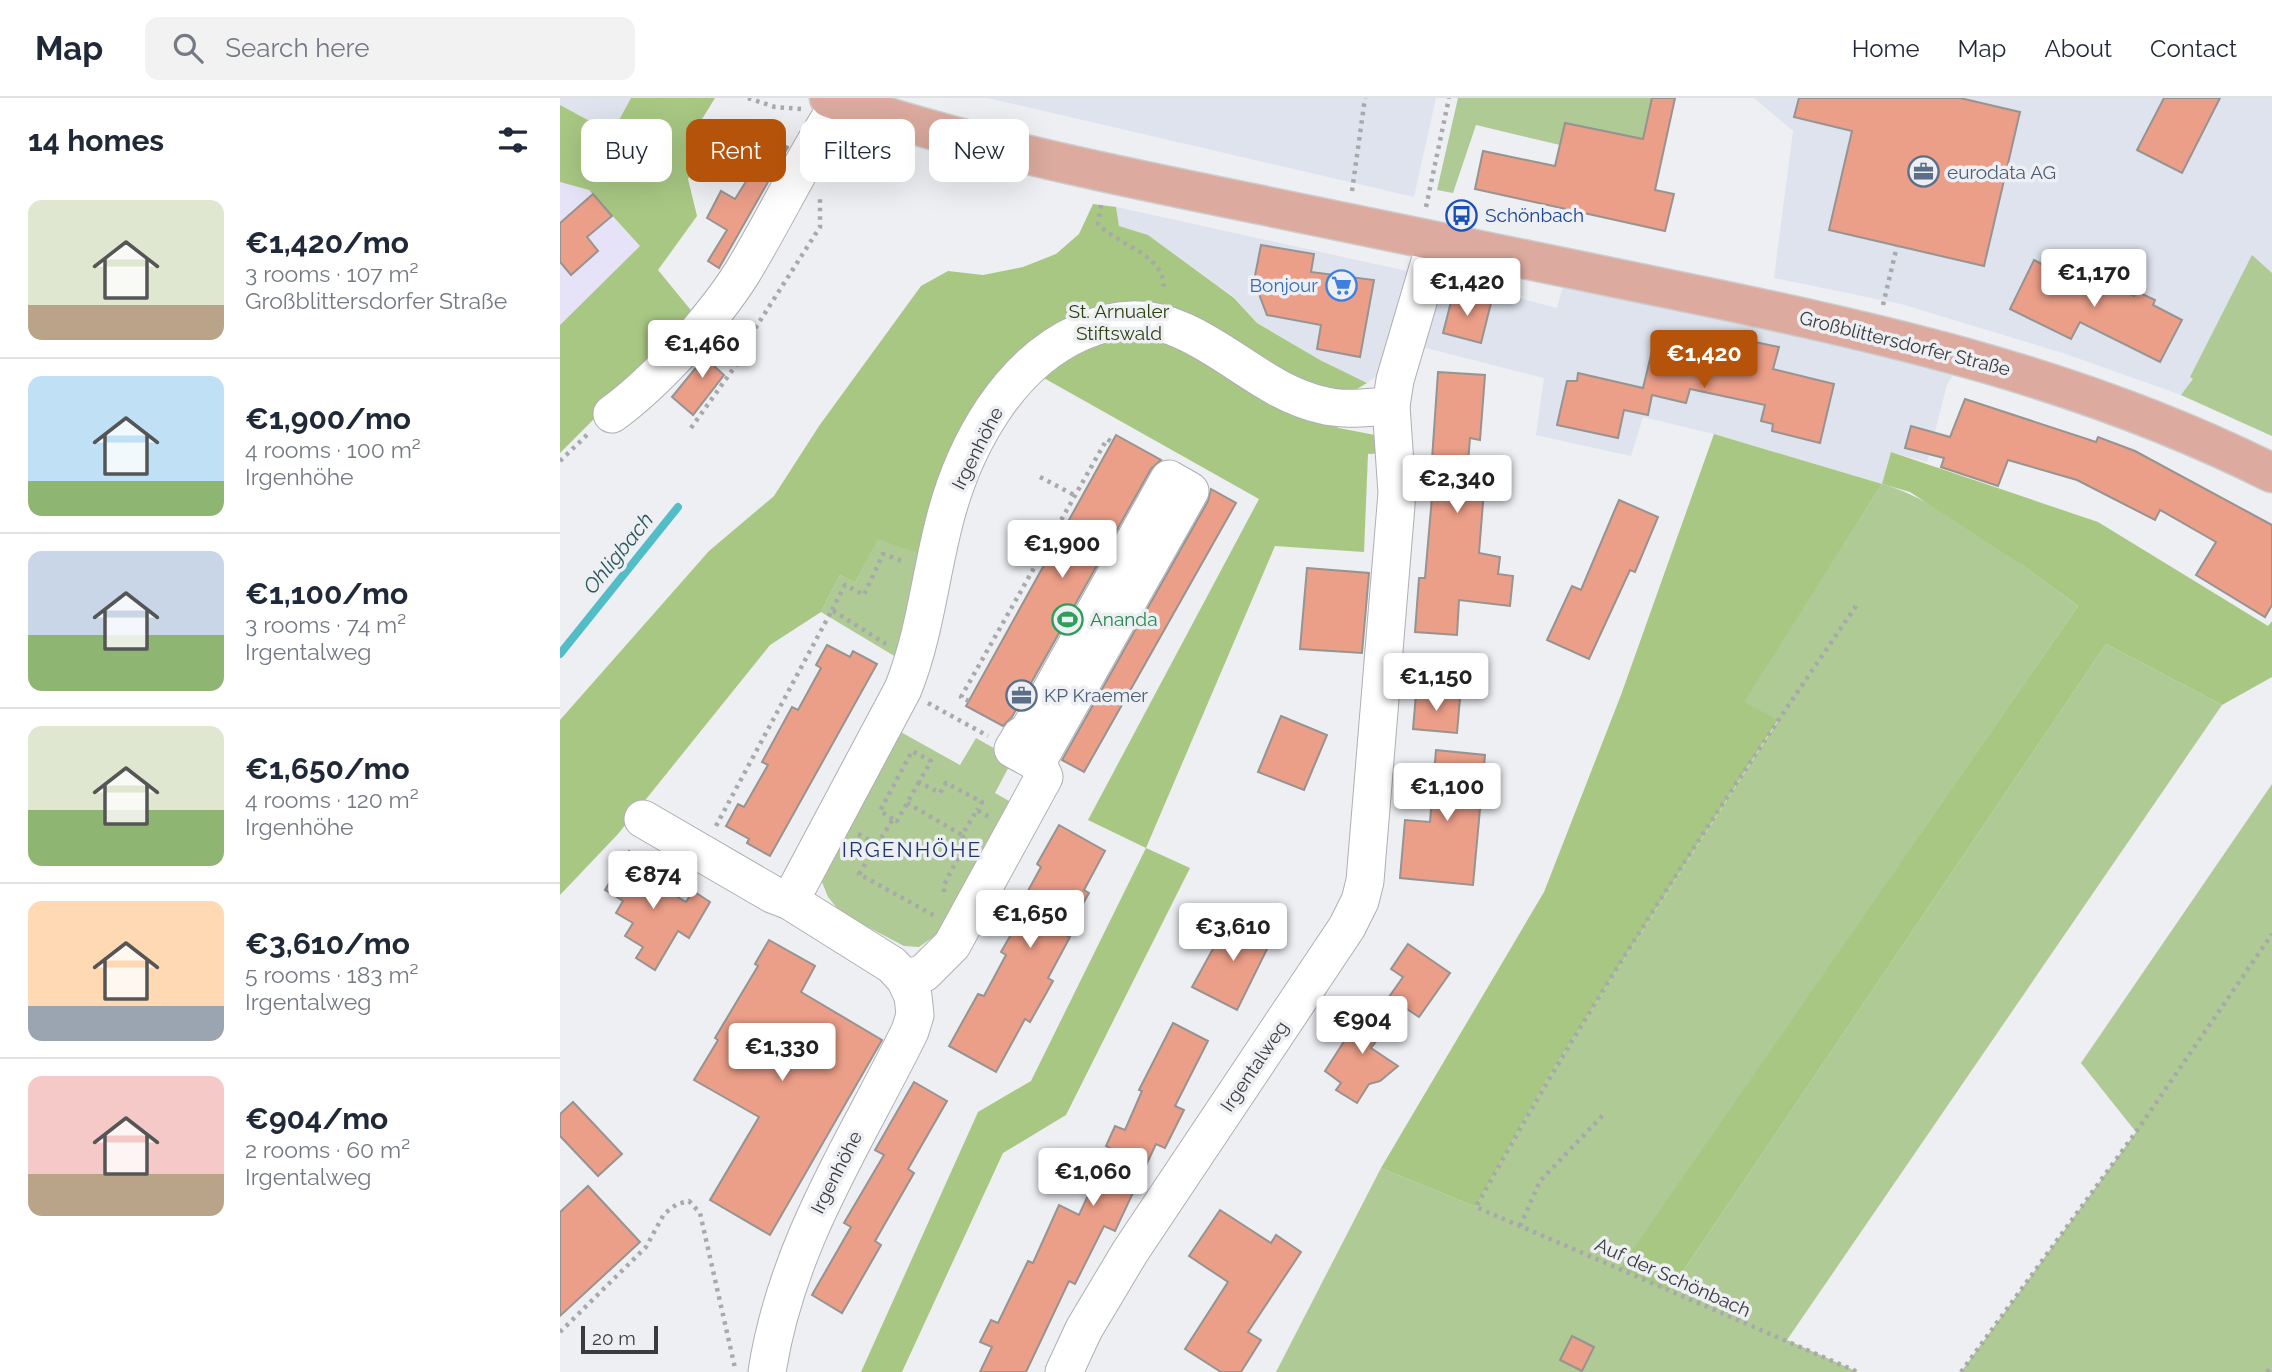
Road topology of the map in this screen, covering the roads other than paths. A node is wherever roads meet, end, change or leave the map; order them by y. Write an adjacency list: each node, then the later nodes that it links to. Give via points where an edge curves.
1 (835, 100): 2 (main road, Großblittersdorfer Straße, via 1150,183); 4 (street, via 741,274 639,395)
2 (1436, 241): 3 (street, Irgentalweg); 5 (main road, Großblittersdorfer Straße, via 1876,333 2070,387 2223,448)
3 (1391, 406): 8 (street, Irgenhöhe, via 1324,406 1297,397 1193,335 1157,321 1132,319 1089,328 1026,368 970,452 955,487 909,674); 11 (street, Irgentalweg, via 1396,517 1360,901 1130,1252)
4 (612, 414)
5 (2272, 473)
6 (1025, 756): 6 (street, via 1190,491 1169,480 1028,732 1021,736); 9 (street, via 1044,777 952,945 924,973)
7 (643, 819): 8 (street)
8 (790, 901): 9 (street, via 870,949)
9 (905, 979): 10 (street, Irgenhöhe, via 915,1014 910,1031 801,1245 777,1319)
10 (767, 1372)
11 (1063, 1372)

